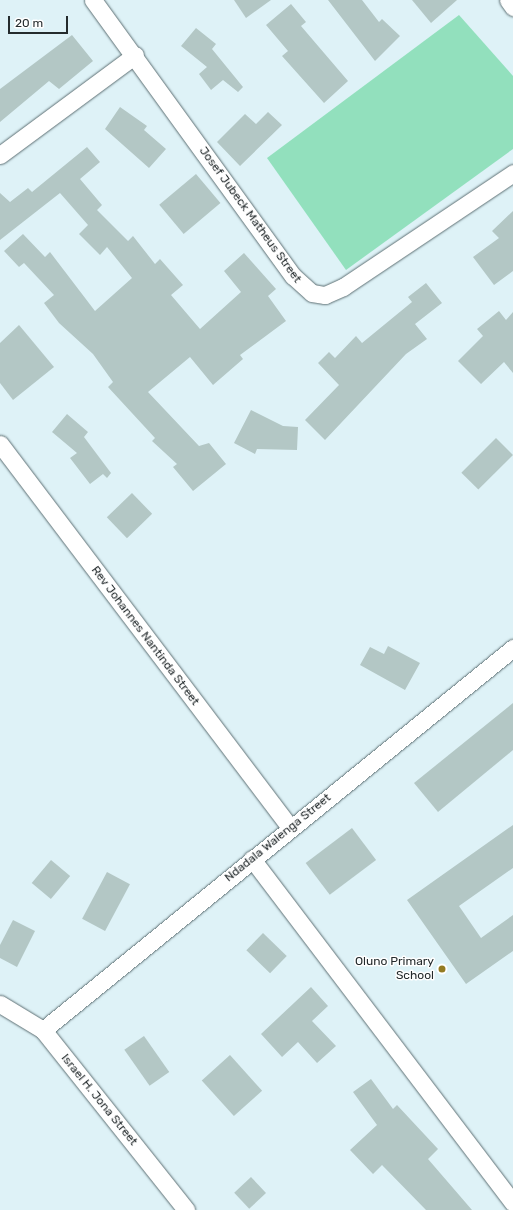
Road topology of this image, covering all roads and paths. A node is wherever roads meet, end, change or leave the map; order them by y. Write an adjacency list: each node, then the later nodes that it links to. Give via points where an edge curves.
1 (93, 0): 4 (street, Josef Jubeck Matheus Street)
2 (508, 0): 3 (street)
3 (513, 7)
4 (135, 55): 5 (street); 6 (street, Josef Jubeck Matheus Street, via 293,276 312,293 325,295 343,287)
5 (0, 155)
6 (513, 173)
7 (0, 444): 9 (street, Rev Johannes Nantinda Street)
8 (513, 648): 9 (street, Ndadala Walenga Street)
9 (290, 828): 10 (street, Ndadala Walenga Street)
10 (252, 859): 12 (street, Ndadala Walenga Street); 13 (street)
11 (0, 1004): 12 (street, Israel H. Jona Street)
12 (43, 1030): 14 (street, Israel H. Jona Street)
13 (513, 1203)
14 (186, 1210)

